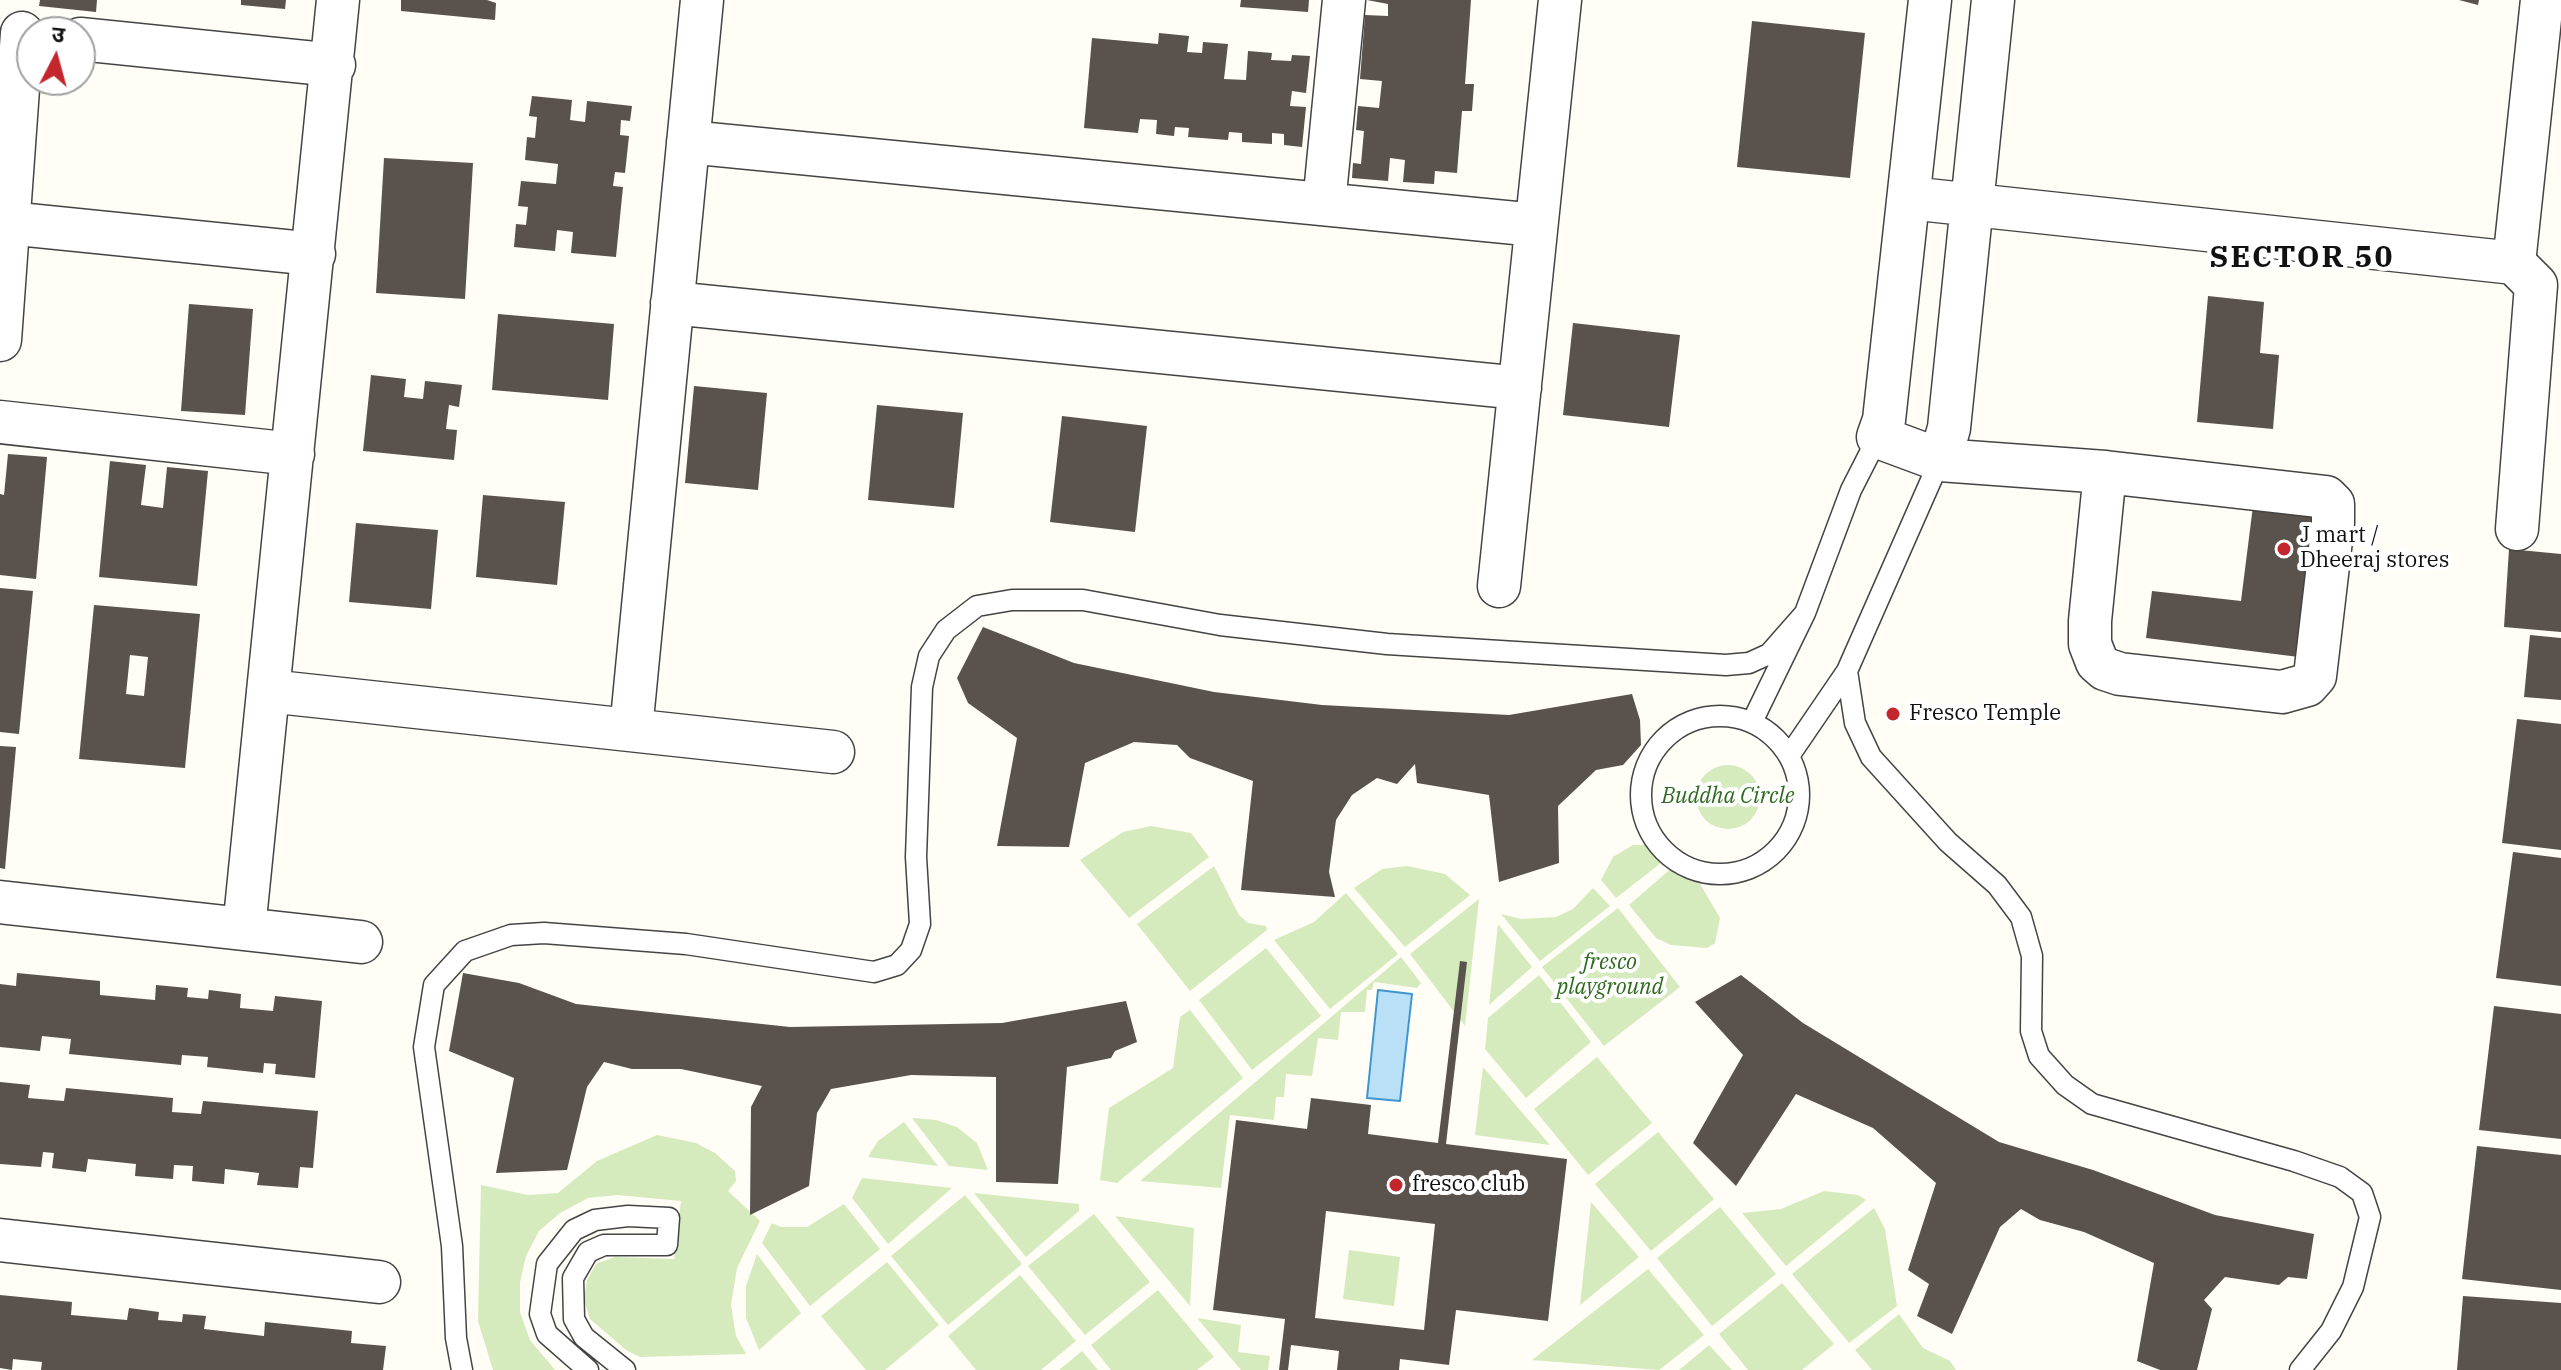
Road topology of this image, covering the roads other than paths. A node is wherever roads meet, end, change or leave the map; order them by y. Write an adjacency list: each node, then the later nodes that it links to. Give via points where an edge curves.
1 (338, 0): 9 (street)
2 (702, 0): 11 (street)
3 (1344, 0): 13 (street)
4 (1560, 0): 16 (street)
5 (1930, 0): 12 (street)
6 (1993, 0): 14 (street)
7 (2542, 0): 18 (street)
8 (96, 41): 9 (street)
9 (334, 65): 17 (street)
10 (16, 71): 15 (street)
11 (688, 142): 13 (street); 19 (street)
12 (1909, 198): 14 (street); 23 (street)
13 (1324, 204): 16 (street)
14 (1972, 205): 18 (street); 25 (street, via 1949,428)
15 (8, 223): 17 (street); 20 (street)
16 (1536, 225): 21 (street)
17 (314, 254): 24 (street)
18 (2514, 263): 27 (street, via 2536,285)
19 (672, 303): 21 (street); 33 (street)
20 (0, 340)
21 (1520, 388): 28 (street)
22 (0, 422): 24 (street)
23 (1878, 437): 25 (street); 29 (lane, via 1851,490)
24 (293, 454): 31 (street)
25 (1940, 460): 26 (street); 30 (lane)
26 (2105, 472): 26 (street, via 2090,621 2097,662 2120,674 2253,689 2282,692 2307,685 2315,676 2333,504 2326,497)
27 (2517, 529)
28 (1499, 586)
29 (1805, 613): 32 (lane); 41 (lane, via 1769,654 1726,665 1387,644 1220,625 1083,600 1012,600 977,606 946,630 929,656 922,687 916,857 920,924 911,950 897,965 874,972 686,944 544,933 511,935 465,951 434,985 424,1047 452,1246)
30 (1847, 671): 35 (lane); 44 (lane, via 1855,723 1871,757 1948,842 1997,885 2021,917 2032,956 2031,1031 2039,1056 2065,1085 2092,1104 2294,1161 2340,1177 2362,1193 2370,1217 2353,1287 2331,1331)
31 (268, 691): 33 (street); 37 (street)
32 (1752, 722): 35 (lane); 35 (lane, via 1707,717 1678,728 1655,749 1642,777 1641,809 1653,838 1674,860 1702,873 1734,873 1763,863 1788,840 1798,813 1799,782)
33 (631, 730): 34 (street)
34 (833, 752)
35 (1789, 756)
36 (0, 902): 37 (street)
37 (244, 929): 38 (street)
38 (361, 942)
39 (0, 1240): 40 (street)
40 (379, 1282)
41 (462, 1370)
42 (588, 1370): 43 (lane, via 547,1334 540,1314 547,1264 574,1230 595,1220 669,1218 667,1245 604,1245 588,1252 573,1278 574,1319 584,1337)
43 (625, 1370)
44 (2300, 1370)

